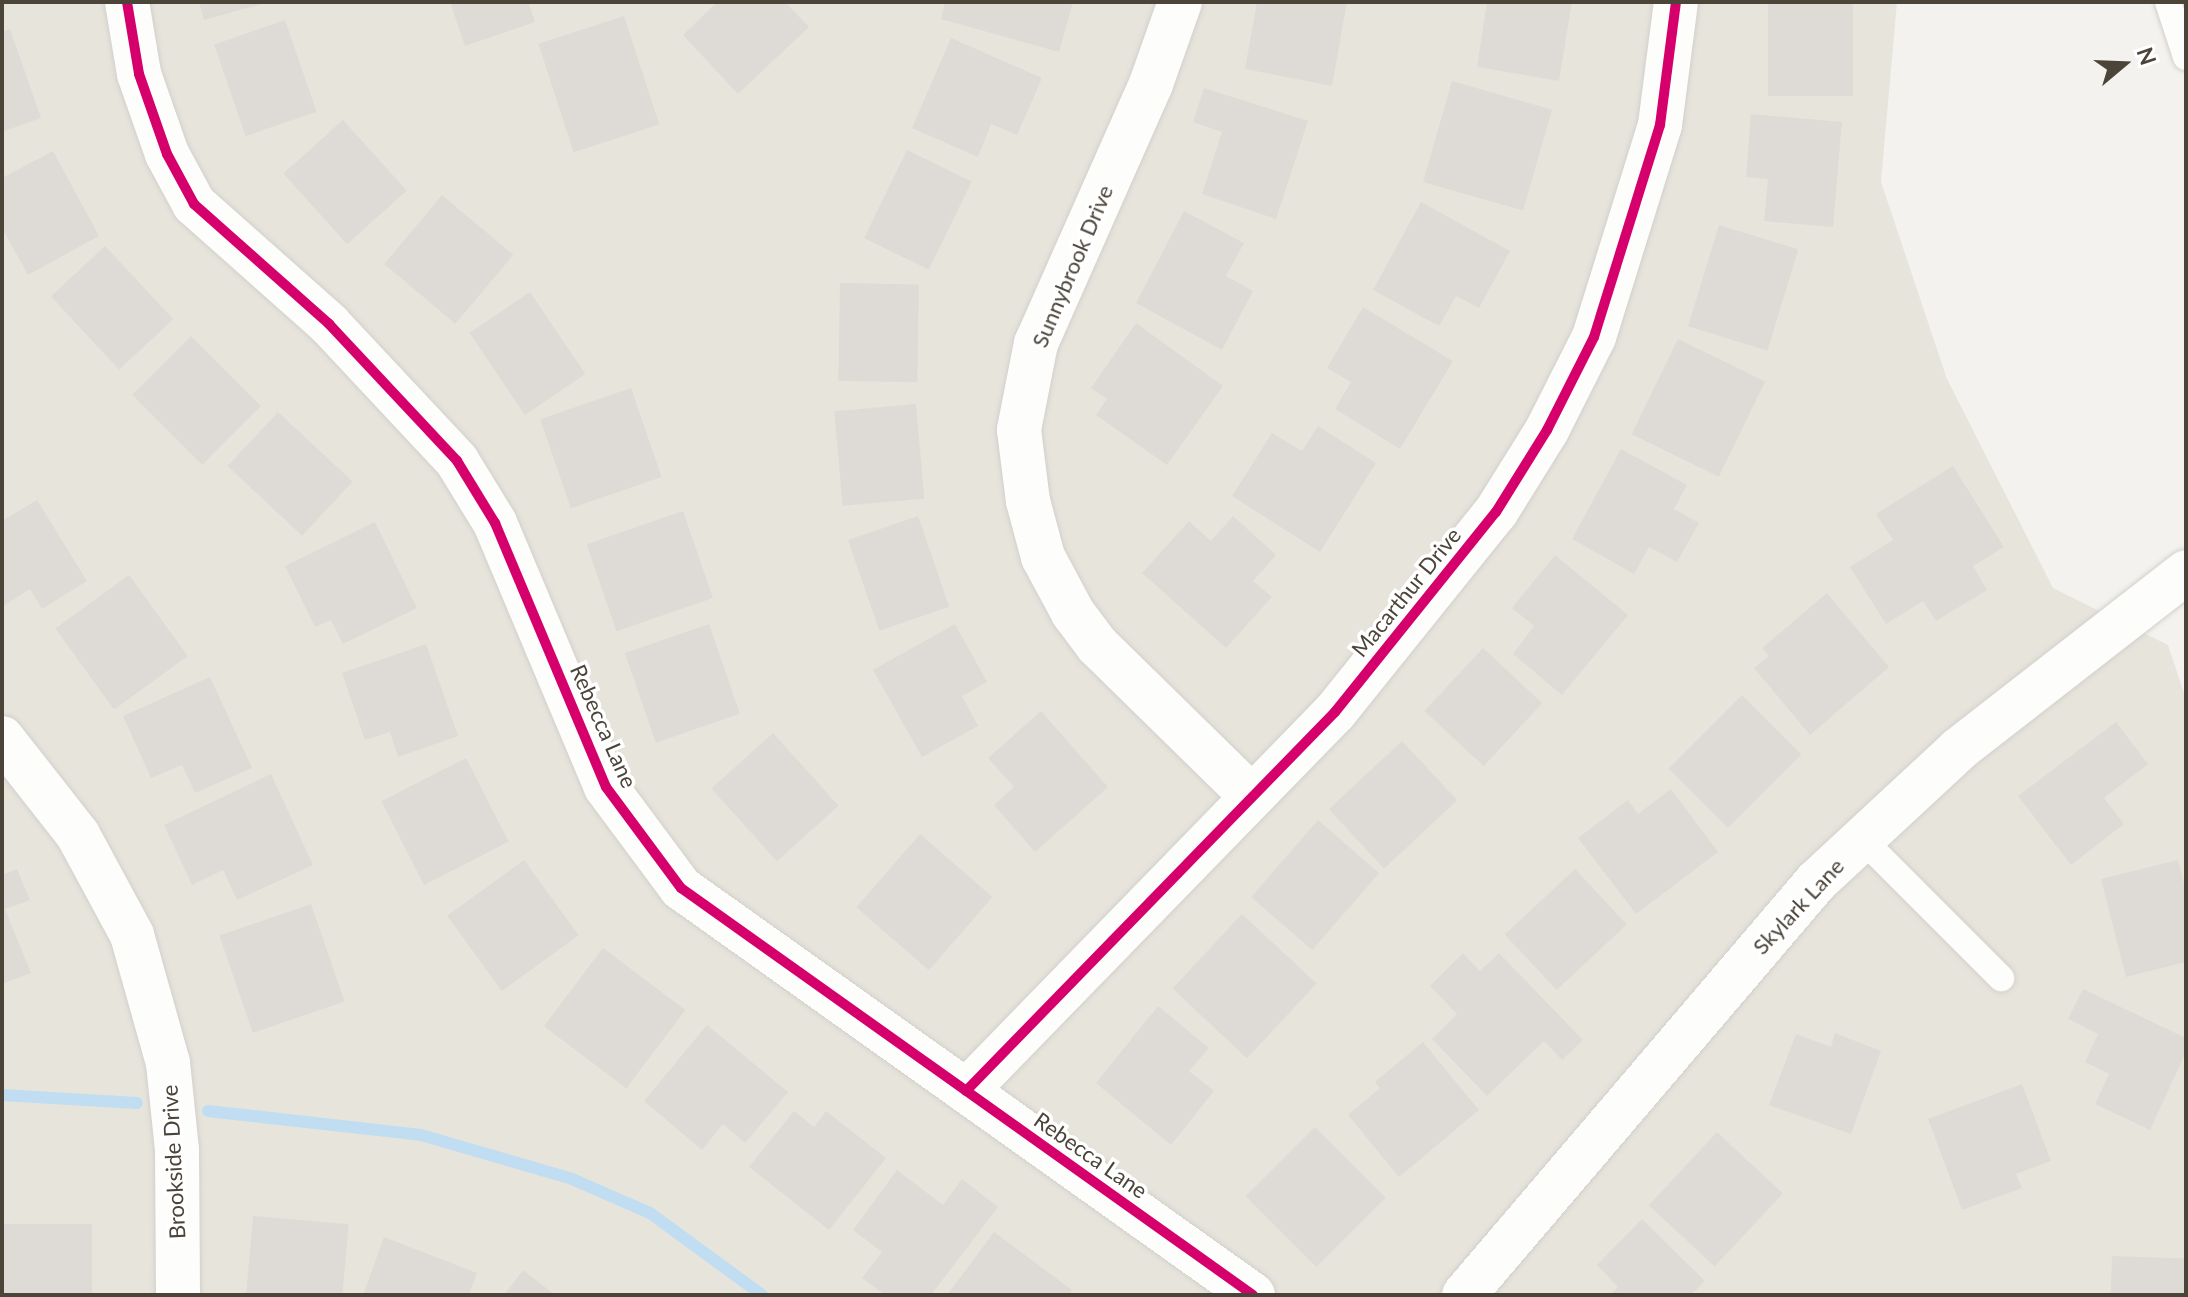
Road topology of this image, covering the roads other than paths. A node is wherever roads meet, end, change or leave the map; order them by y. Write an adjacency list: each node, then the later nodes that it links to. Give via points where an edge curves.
1 (127, 2): 11 (street, Rebecca Lane, via 139,74 167,154 194,204 329,324 457,461 495,523 606,787 642,841 681,888)
2 (1180, 2): 8 (street, Sunnybrook Drive, via 1151,84 1036,343 1019,430 1028,501 1043,557 1073,613 1097,645)
3 (1676, 2): 8 (street, Macarthur Drive, via 1660,125 1594,337 1547,430 1496,512 1335,712)
4 (2168, 2): 5 (lane)
5 (2186, 57)
6 (2186, 572): 9 (street, Skylark Lane, via 1959,749)
7 (2, 738): 12 (street, Brookside Drive, via 78,835 132,935 168,1063 177,1150)
8 (1250, 795): 11 (street, Macarthur Drive)
9 (1862, 839): 10 (lane); 14 (street, Skylark Lane, via 1750,957)
10 (2001, 978)
11 (966, 1091): 13 (street, Rebecca Lane)
12 (178, 1295)
13 (1253, 1295)
14 (1464, 1295)

